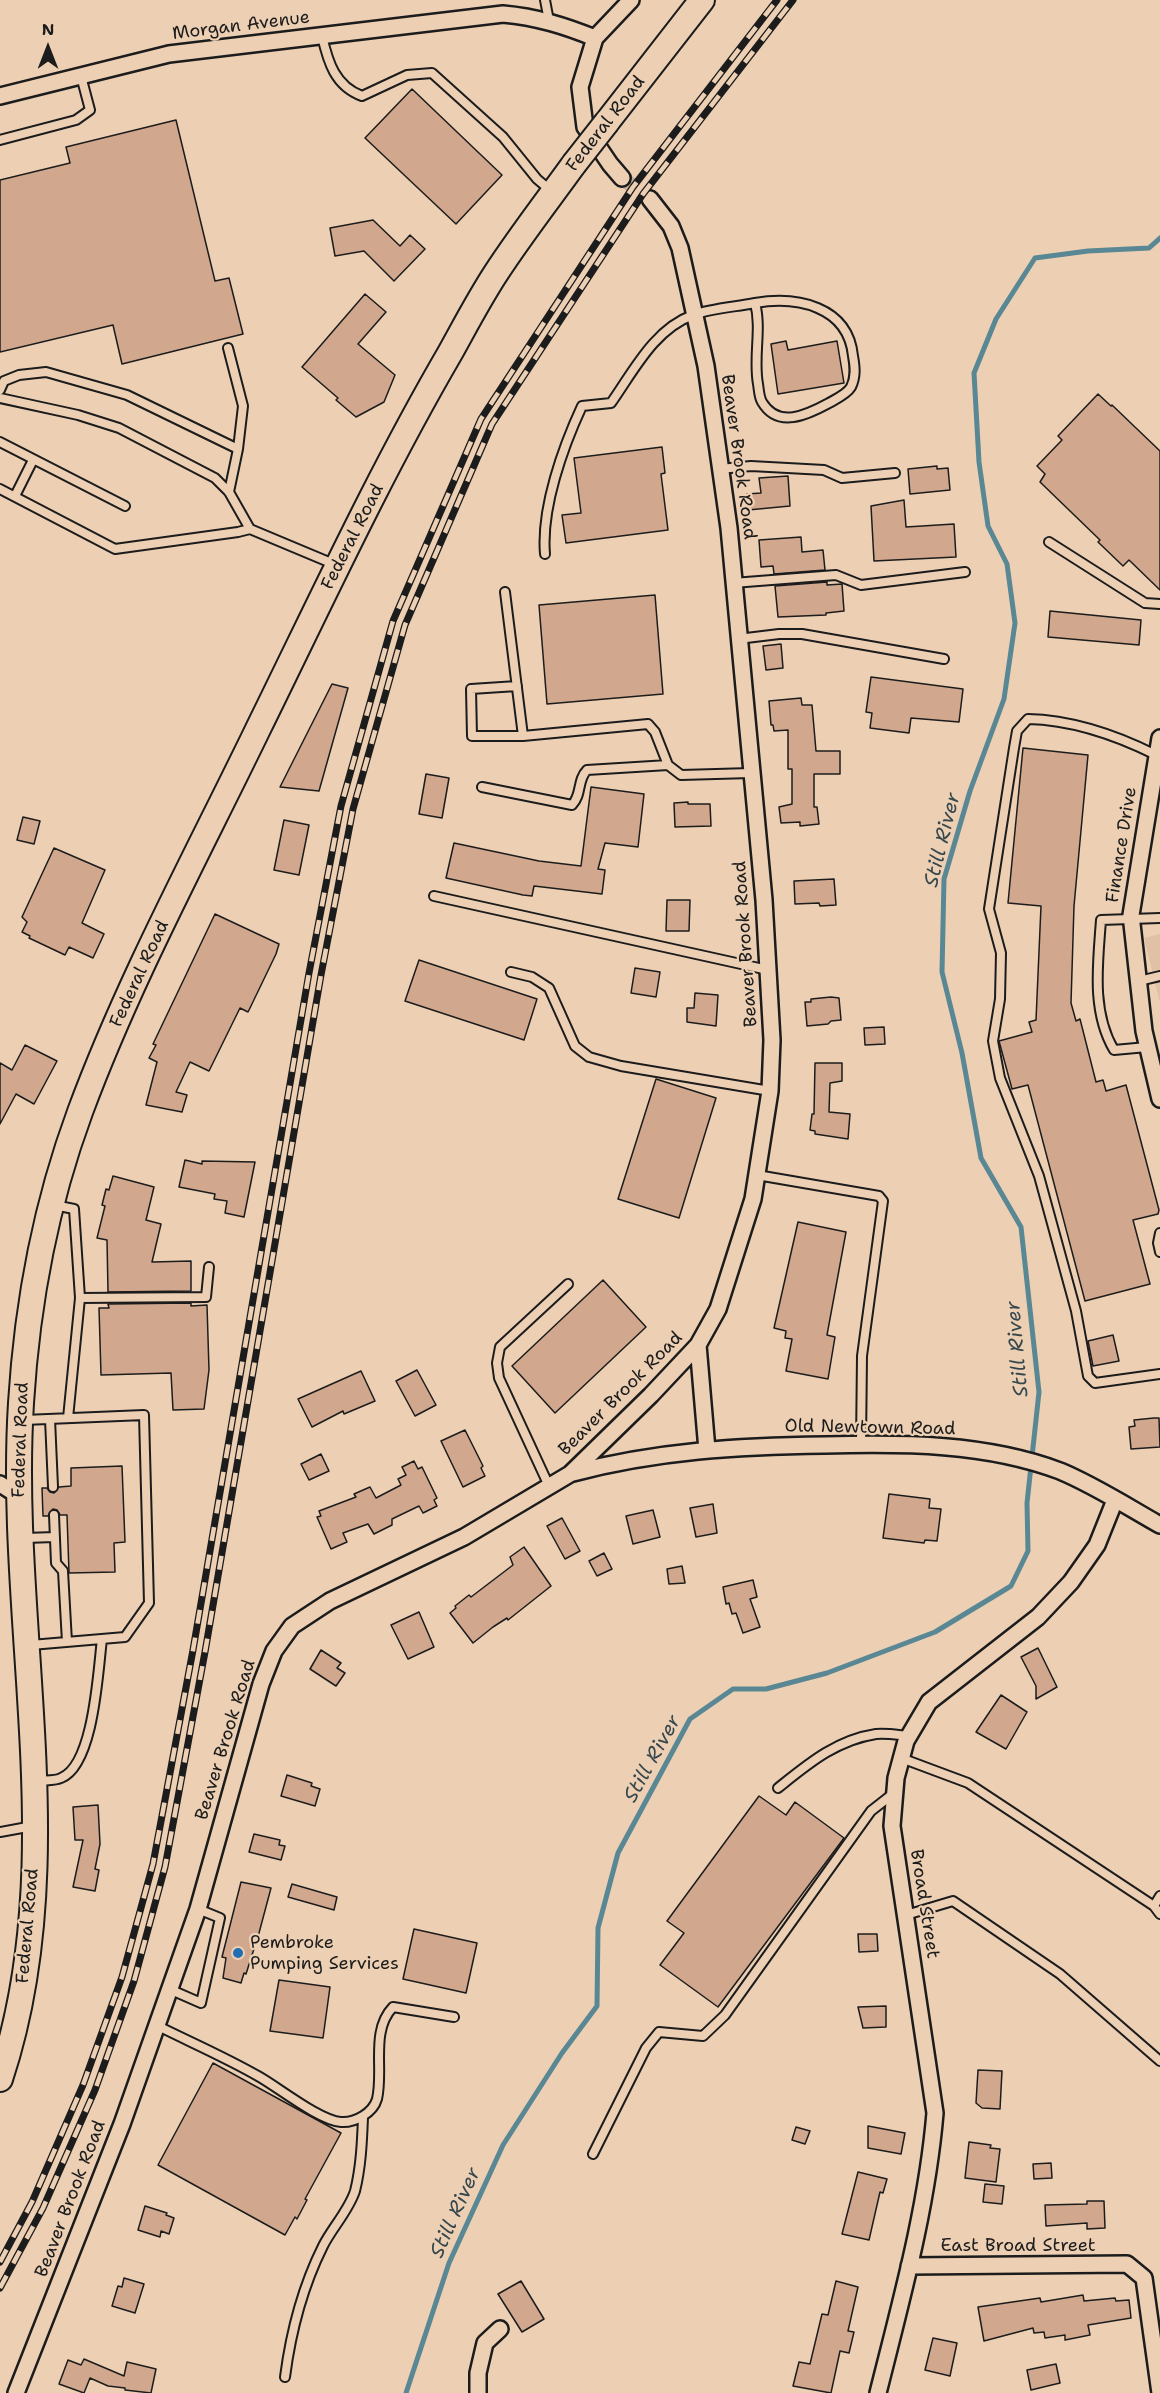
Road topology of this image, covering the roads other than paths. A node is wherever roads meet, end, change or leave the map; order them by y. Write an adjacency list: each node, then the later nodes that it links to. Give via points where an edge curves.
1 (545, 0): 4 (lane)
2 (631, 0): 6 (street)
3 (702, 0): 11 (main road, Federal Road, bridge)
4 (549, 21): 5 (street, Morgan Avenue, via 503,14); 6 (street, Morgan Avenue)
5 (322, 36): 7 (street, Morgan Avenue, via 168,54); 11 (lane, via 334,76 362,96 407,75 432,73 495,129)
6 (595, 39): 10 (street, via 580,87 583,119 596,145)
7 (81, 76): 8 (street, Morgan Avenue); 9 (lane, via 90,110 76,120)
8 (0, 96)
9 (0, 140)
10 (622, 178)
11 (553, 193): 30 (main road, Federal Road, via 496,273 414,415)
12 (650, 200): 14 (street, Beaver Brook Road, via 671,226 680,248)
13 (755, 303): 13 (lane, via 803,302 844,326 853,352 855,374 850,389 810,414 791,418 773,415 760,400 755,363 759,318); 14 (lane)
14 (695, 315): 21 (street, Beaver Brook Road); 29 (lane, via 660,336 610,404 582,406 561,455 544,539)
15 (228, 348): 19 (lane, via 243,406)
16 (0, 390): 19 (lane, via 4,381 19,375 46,372 128,395)
17 (0, 399): 24 (lane, via 119,428 215,478)
18 (0, 442): 20 (lane)
19 (238, 449): 24 (lane)
20 (33, 459): 25 (lane); 26 (lane)
21 (720, 470): 22 (lane, via 751,466 825,470 842,478); 32 (street, Beaver Brook Road)
22 (895, 473)
23 (0, 489): 25 (lane)
24 (229, 492): 27 (lane)
25 (15, 496): 27 (lane, via 116,549)
26 (124, 506)
27 (250, 529): 30 (lane)
28 (1049, 542): 34 (lane, via 1145,603)
29 (545, 554)
30 (338, 566): 56 (main road, Federal Road, via 118,1018 79,1115)
31 (965, 572): 32 (lane, via 861,585 836,575)
32 (733, 583): 35 (street, Beaver Brook Road)
33 (505, 592): 37 (lane)
34 (1160, 604)
35 (738, 639): 36 (lane, via 802,634); 42 (street, Beaver Brook Road)
36 (944, 659)
37 (517, 686): 38 (lane); 38 (lane, via 471,689 472,736)
38 (523, 736): 41 (lane, via 648,724)
39 (1160, 738): 40 (street, Finance Drive)
40 (1156, 754): 44 (street, Finance Drive); 63 (lane, via 1110,734 1028,719 1017,731 1015,740 989,909 1001,953 1000,999 993,1041 1000,1078 1039,1176 1076,1311 1088,1376 1095,1383)
41 (668, 765): 42 (lane, via 681,775); 43 (lane, via 587,770 581,776 572,805)
42 (751, 773): 48 (street, Beaver Brook Road)
43 (482, 787)
44 (1154, 805): 47 (street, Finance Drive)
45 (434, 896): 48 (lane)
46 (1160, 918): 47 (lane)
47 (1132, 921): 51 (street, Finance Drive); 52 (lane, via 1101,920 1097,979 1100,1007 1105,1034 1114,1050)
48 (768, 970): 53 (street, Beaver Brook Road)
49 (511, 972): 53 (lane, via 532,977 549,988 575,1046 589,1058)
50 (1160, 976): 51 (lane)
51 (1139, 981): 52 (street, Finance Drive)
52 (1147, 1047): 54 (street, Finance Drive)
53 (771, 1091): 55 (street, Beaver Brook Road)
54 (1160, 1099)
55 (757, 1175): 62 (street, Beaver Brook Road, via 718,1309); 67 (lane, via 879,1196 884,1201 862,1356)
56 (52, 1204): 61 (lane, via 74,1209); 66 (main road, Federal Road, via 30,1309)
57 (1160, 1233): 58 (lane)
58 (1160, 1252)
59 (209, 1267): 61 (lane, via 206,1297)
60 (568, 1284): 70 (lane, via 500,1347 497,1363 499,1378)
61 (81, 1298): 64 (lane)
62 (698, 1345): 68 (street); 69 (street, Beaver Brook Road)
63 (1160, 1374)
64 (68, 1418): 65 (lane); 78 (lane, via 144,1415 149,1603 125,1637)
65 (50, 1419): 66 (lane); 71 (lane)
66 (20, 1420): 72 (main road, Federal Road)
67 (861, 1444): 68 (street, Old Newtown Road); 73 (street, Old Newtown Road, via 943,1446 1005,1456 1060,1471)
68 (707, 1450): 69 (street, Old Newtown Road, via 610,1463)
69 (570, 1474): 70 (street, Beaver Brook Road)
70 (549, 1486): 90 (street, Beaver Brook Road, via 464,1537 330,1601 292,1626 274,1652 261,1684)
71 (53, 1487)
72 (9, 1490): 77 (main road, Federal Road)
73 (1115, 1500): 75 (street, Old Newtown Road); 81 (street, Broad Street, via 1097,1545 1071,1582 1038,1617 929,1702)
74 (54, 1515): 76 (lane)
75 (1160, 1525)
76 (55, 1537): 77 (lane); 79 (lane, via 56,1563 63,1571)
77 (21, 1538): 80 (main road, Federal Road)
78 (102, 1639): 79 (lane); 83 (lane, via 89,1740 76,1764 62,1778)
79 (67, 1642): 80 (lane)
80 (27, 1645): 83 (main road, Federal Road)
81 (909, 1736): 82 (street, Broad Street); 84 (lane, via 878,1734 852,1740 823,1753)
82 (901, 1758): 85 (street, Broad Street); 89 (lane, via 968,1784)
83 (33, 1781): 86 (main road, Federal Road)
84 (778, 1788)
85 (895, 1792): 92 (street, Broad Street, via 892,1826); 99 (lane, via 871,1811 725,2015 703,2036 659,2032 646,2048)
86 (34, 1826): 87 (lane); 97 (main road, Federal Road, via 32,1905 24,1981 11,2021)
87 (0, 1832)
88 (1160, 1896): 89 (lane)
89 (1154, 1906): 91 (lane)
90 (198, 1909): 93 (street, Beaver Brook Road); 93 (lane, via 220,1918 201,2003)
91 (1160, 1914)
92 (906, 1916): 96 (lane, via 953,1901 1060,1974); 100 (street, Broad Street, via 935,2113 933,2145)
93 (169, 1989): 95 (street, Beaver Brook Road)
94 (454, 2017): 98 (lane, via 393,2007 387,2013 381,2031 377,2101)
95 (156, 2025): 98 (lane, via 258,2076 322,2116 341,2122); 103 (street, Beaver Brook Road, via 122,2124)
96 (1160, 2061)
97 (0, 2079)
98 (363, 2118): 102 (lane, via 354,2193 323,2246 300,2299)
99 (593, 2154)
100 (909, 2266): 105 (street, Broad Street); 106 (street, East Broad Street, via 1127,2264 1144,2278)
101 (500, 2329): 104 (street, via 485,2343)
102 (285, 2377)
103 (16, 2393)
104 (478, 2393)
105 (878, 2393)
106 (1160, 2393)

